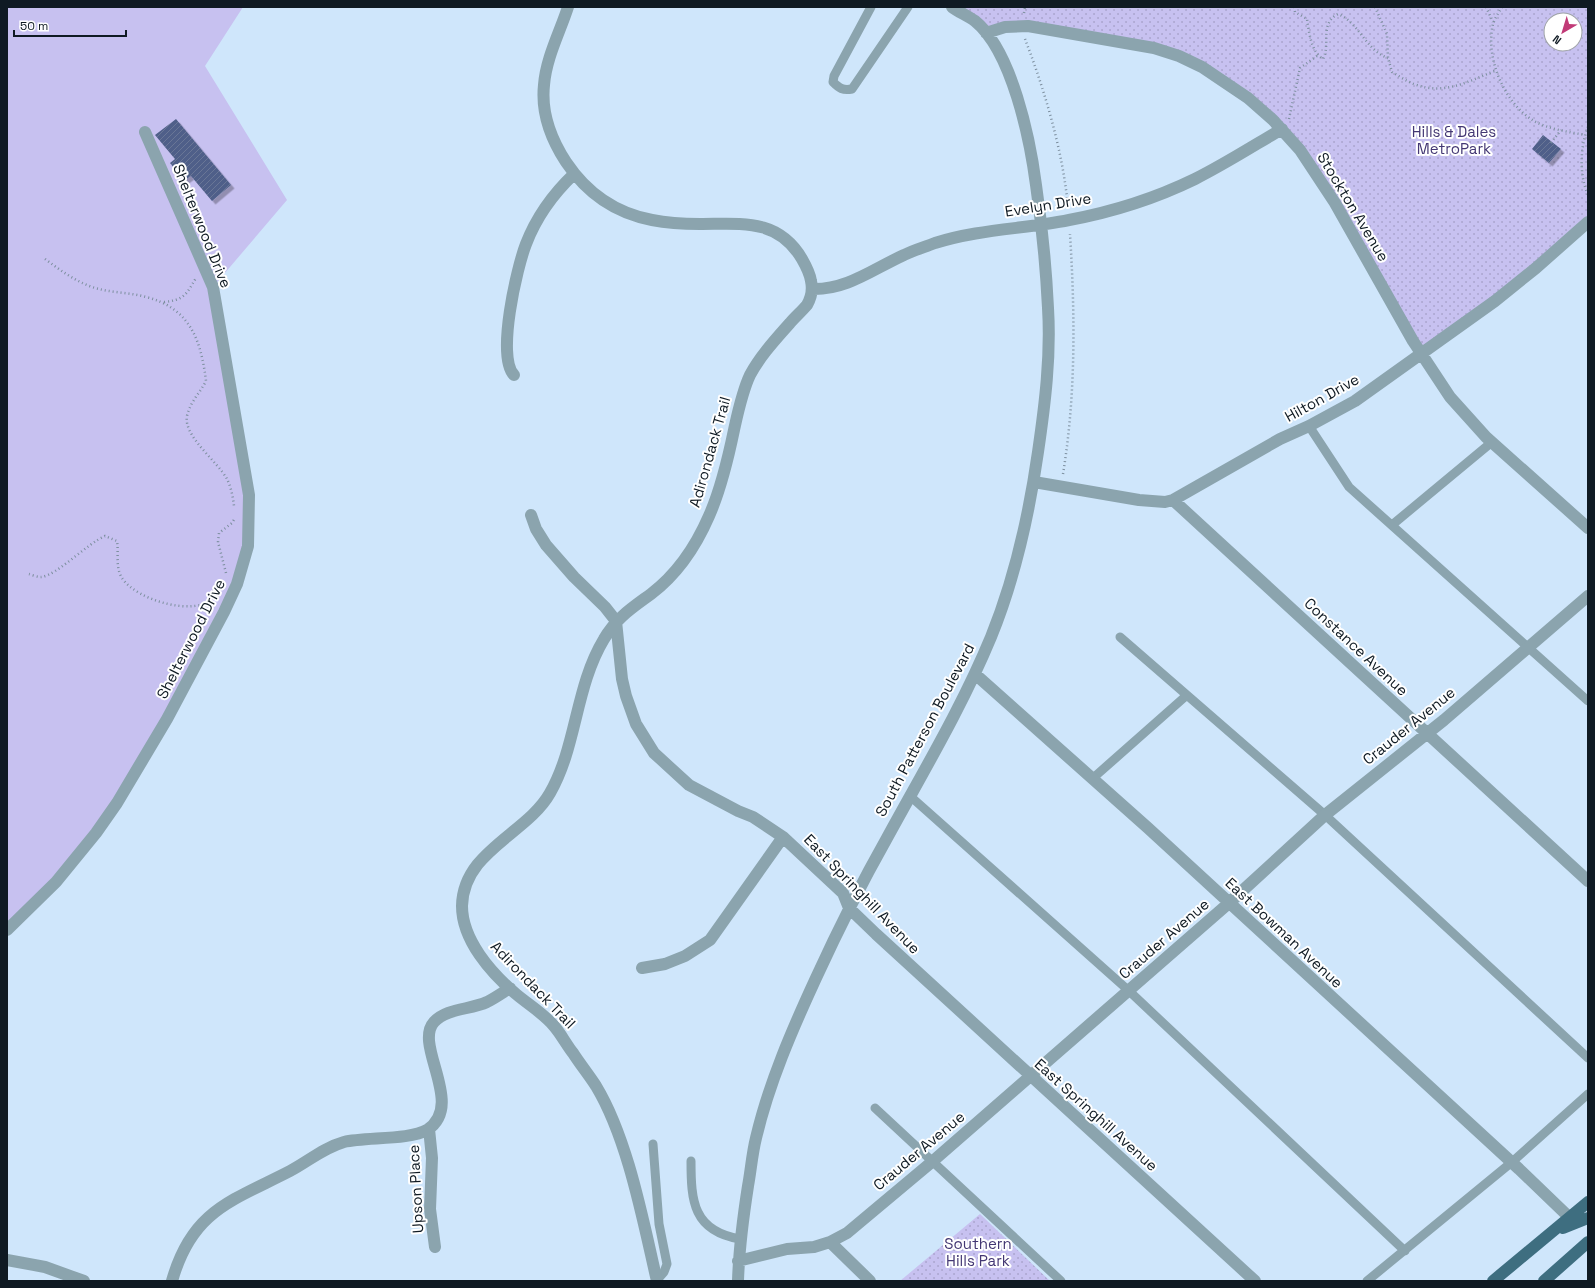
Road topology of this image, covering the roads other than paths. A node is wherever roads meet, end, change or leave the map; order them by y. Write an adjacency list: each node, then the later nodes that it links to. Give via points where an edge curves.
1 (568, 7): 8 (street, via 545,75 543,101 552,138)
2 (871, 7): 3 (lane, via 834,76 833,82 846,91 852,90)
3 (908, 7)
4 (952, 7): 5 (street, South Patterson Boulevard, via 975,21)
5 (986, 33): 6 (street, Stockton Avenue, via 1005,27 1021,26 1154,48 1179,56 1222,79 1248,98); 10 (street, South Patterson Boulevard, via 1001,55 1023,118)
6 (1284, 131): 10 (street, Evelyn Drive, via 1196,178 1160,194 1101,213); 12 (street, Stockton Avenue, via 1300,150 1335,203)
7 (144, 132): 36 (street, Shelterwood Drive, via 212,287 248,488 248,546 237,584 191,678 117,803 56,882)
8 (574, 174): 11 (street, via 592,192 616,207 650,220 738,223 757,225 772,231 795,248 805,264); 13 (street, via 552,200 526,244 508,323 506,357)
9 (1588, 222): 12 (street, Hilton Drive, via 1495,301)
10 (1041, 224): 11 (street, Evelyn Drive, via 1000,229 936,243 904,254 855,280 828,290); 16 (street, South Patterson Boulevard, via 1048,311 1048,362 1043,423)
11 (812, 289): 22 (street, Adirondack Trail, via 807,305 772,344 750,376 741,399 726,466 711,513 701,533 672,574 653,593)
12 (1420, 353): 14 (street, Hilton Drive, via 1355,401); 15 (street, Stockton Avenue, via 1450,397)
13 (514, 375)
14 (1309, 426): 17 (street, Hilton Drive, via 1280,438); 19 (lane, via 1349,487)
15 (1492, 442): 19 (lane); 20 (street, Stockton Avenue)
16 (1034, 482): 17 (street, Hilton Drive, via 1139,500); 25 (street, South Patterson Boulevard, via 1023,537 1006,598)
17 (1173, 500): 28 (street, Constance Avenue)
18 (531, 515): 22 (street, via 546,545 574,577 605,606)
19 (1392, 525): 24 (lane)
20 (1588, 528)
21 (1588, 596): 24 (street, Crauder Avenue)
22 (616, 621): 32 (street, East Springhill Avenue, via 626,696 636,724 654,754 689,785 753,817); 38 (street, Adirondack Trail, via 590,667 581,691 565,758 550,793 531,817 495,845 483,858 469,879 463,894 462,910 471,939 483,958)
23 (1120, 637): 26 (lane)
24 (1528, 647): 27 (lane); 28 (street, Crauder Avenue)
25 (975, 674): 29 (street, East Bowman Avenue); 30 (street, South Patterson Boulevard)
26 (1187, 695): 29 (lane); 31 (lane)
27 (1588, 702)
28 (1426, 733): 31 (street, Crauder Avenue); 33 (street, Constance Avenue)
29 (1092, 779): 34 (street, East Bowman Avenue)
30 (910, 796): 35 (street, South Patterson Boulevard); 39 (lane)
31 (1325, 815): 34 (street, Crauder Avenue); 40 (lane)
32 (783, 837): 35 (street, East Springhill Avenue, via 843,893); 37 (street, via 710,940 678,959)
33 (1588, 881)
34 (1229, 903): 39 (street, Crauder Avenue); 48 (street, East Bowman Avenue)
35 (849, 908): 41 (street, East Springhill Avenue); 53 (street, South Patterson Boulevard, via 788,1040 770,1090 756,1140)
36 (7, 930)
37 (642, 968)
38 (510, 988): 44 (street, via 487,1002 446,1013 432,1024 428,1035 429,1047 441,1092 441,1107 437,1120); 62 (street, Adirondack Trail, via 554,1026 596,1087 610,1114 624,1152)
39 (1128, 990): 41 (street, Crauder Avenue); 57 (lane)
40 (1588, 1058)
41 (1030, 1076): 47 (street, Crauder Avenue); 66 (street, East Springhill Avenue)
42 (1588, 1094): 48 (lane)
43 (875, 1108): 47 (lane)
44 (429, 1129): 56 (street, Upson Place, via 432,1158 430,1209); 61 (street, via 403,1136 345,1142 326,1148 292,1170 231,1200 212,1213 188,1240)
45 (653, 1144): 62 (lane, via 659,1224 667,1264)
46 (691, 1161): 53 (lane, via 691,1193 697,1212 707,1225 722,1234)
47 (933, 1161): 54 (street, Crauder Avenue, via 847,1233); 65 (lane)
48 (1512, 1162): 50 (street, East Bowman Avenue); 57 (lane)
49 (1588, 1202): 50 (main road)
50 (1570, 1218): 52 (main road)
51 (1588, 1218): 52 (main road)
52 (1554, 1231): 68 (main road)
53 (740, 1239): 59 (street, South Patterson Boulevard)
54 (830, 1242): 59 (street, Crauder Avenue); 64 (street)
55 (1588, 1242): 69 (main road)
56 (435, 1247)
57 (1404, 1250): 67 (lane)
58 (7, 1260): 60 (street, via 45,1267)
59 (738, 1261): 63 (street, South Patterson Boulevard)
60 (84, 1281)
61 (172, 1281)
62 (657, 1281)
63 (738, 1281)
64 (870, 1281)
65 (1061, 1281)
66 (1255, 1281)
67 (1367, 1281)
68 (1493, 1281)
69 (1544, 1281)

